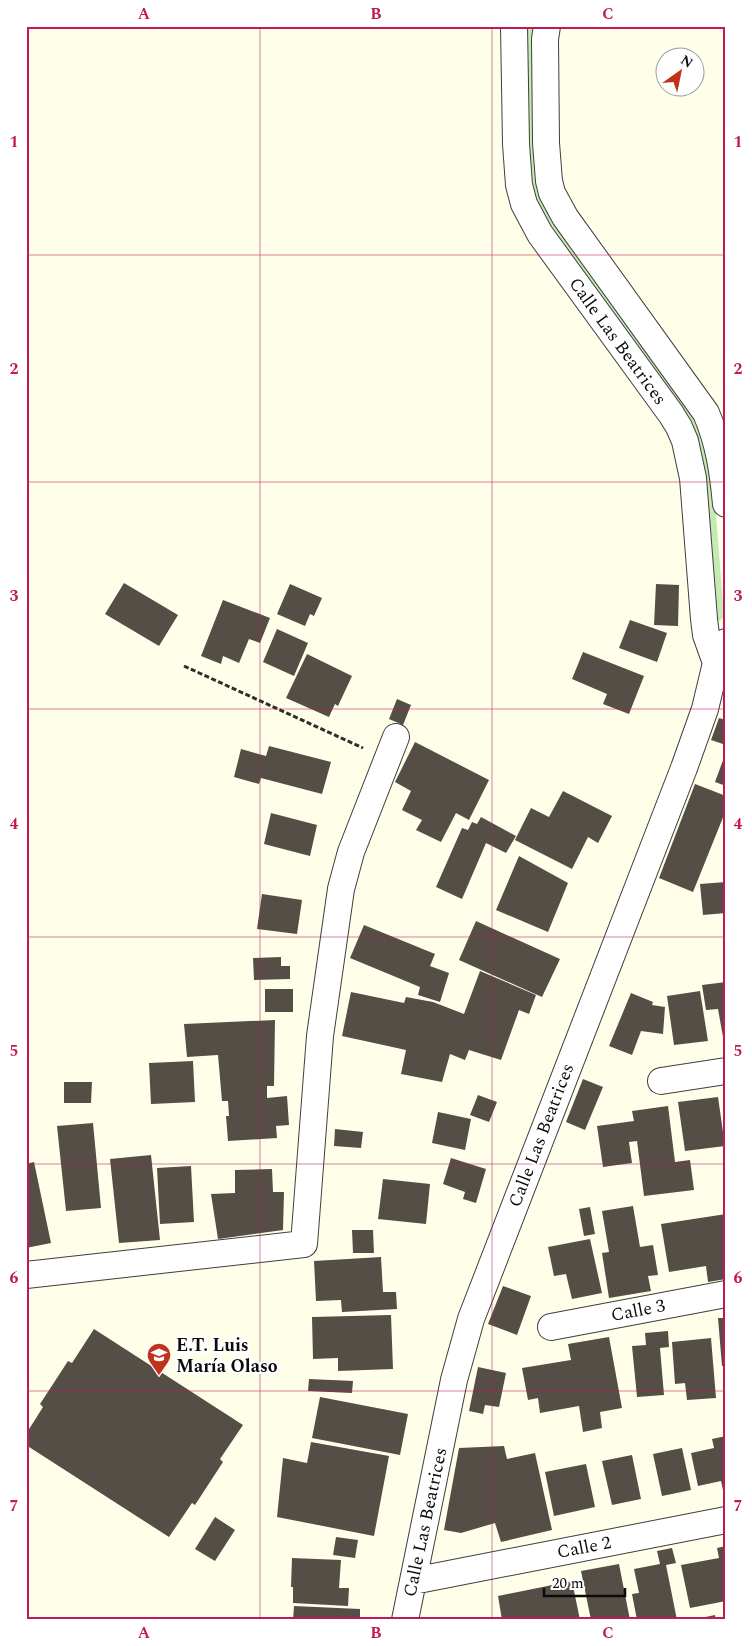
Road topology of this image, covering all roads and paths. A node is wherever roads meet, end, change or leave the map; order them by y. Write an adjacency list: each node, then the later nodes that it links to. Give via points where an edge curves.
1 (514, 26): 4 (street, Calle Las Beatrices, via 516,144 524,204 540,234 679,427 693,478 705,627 710,648)
2 (547, 26): 3 (street, Calle Las Beatrices, via 546,143 552,193 565,217 706,413 719,449)
3 (726, 504)
4 (721, 652): 13 (street, Calle Las Beatrices, via 690,753 471,1319 454,1380)
5 (184, 666): 6 (path)
6 (392, 748): 9 (street, via 351,852 342,889 320,1036 304,1244)
7 (726, 1072): 8 (street)
8 (661, 1081)
9 (26, 1275)
10 (726, 1294): 11 (street, Calle 3)
11 (551, 1327)
12 (726, 1520): 13 (street, Calle 2)
13 (413, 1581): 14 (street, Calle Las Beatrices)
14 (404, 1620)

